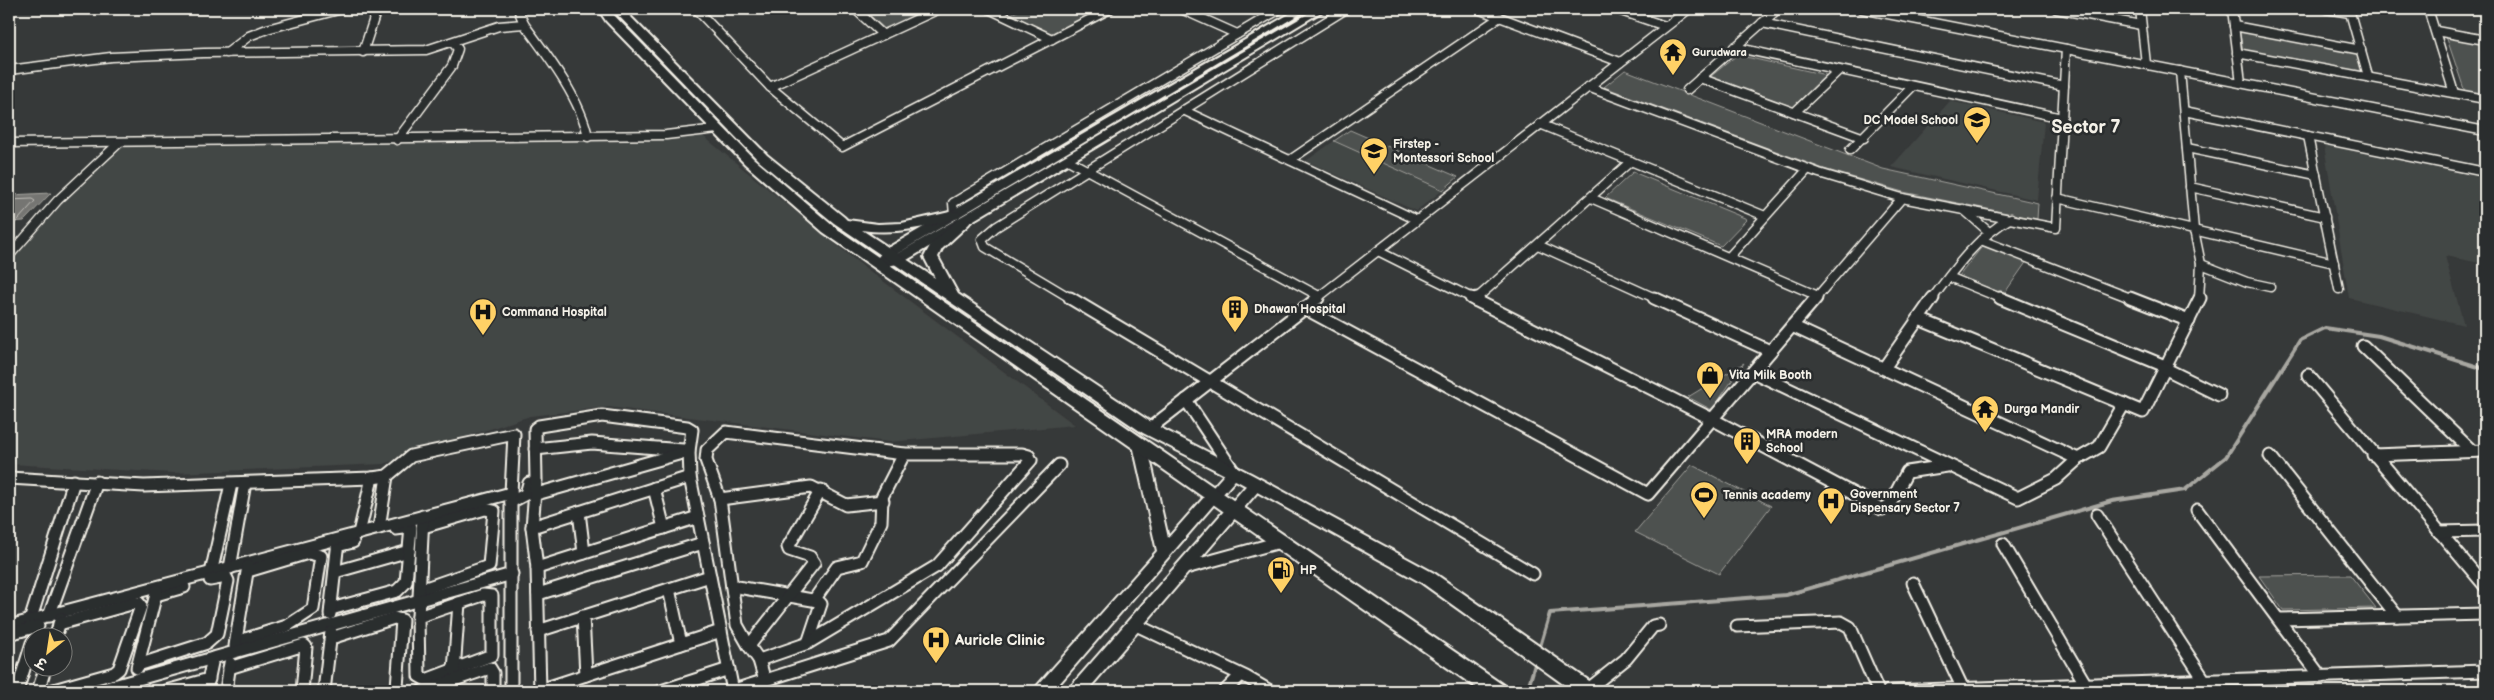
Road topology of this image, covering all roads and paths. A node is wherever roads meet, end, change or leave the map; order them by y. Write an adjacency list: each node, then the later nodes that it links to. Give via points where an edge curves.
1 (342, 9): 43 (street, via 267,28 249,36)
2 (378, 9): 42 (street)
3 (518, 9): 29 (street)
4 (603, 9): 65 (main road)
5 (617, 9): 91 (main road, via 763,158)
6 (696, 9): 54 (street)
7 (855, 9): 35 (street)
8 (939, 9): 35 (street)
9 (989, 9): 36 (street)
10 (1110, 9): 36 (street)
11 (1181, 9): 34 (street)
12 (1280, 9): 34 (street)
13 (1304, 9): 89 (street)
14 (1322, 9): 75 (street)
15 (1346, 9): 60 (street)
16 (1478, 9): 27 (street)
17 (1615, 9): 31 (street)
18 (1689, 9): 31 (street)
19 (1778, 9): 28 (street)
20 (1862, 9): 40 (street)
21 (2056, 9): 30 (street)
22 (2140, 9): 30 (street)
23 (2232, 9): 32 (street)
24 (2326, 9): 26 (street)
25 (2428, 9): 33 (street)
26 (2349, 11): 41 (street)
27 (1500, 17): 45 (street); 76 (street)
28 (1762, 23): 39 (street); 53 (street)
29 (524, 24): 38 (street, via 504,25); 67 (street, via 577,106)
30 (2141, 25): 46 (street)
31 (1665, 26): 45 (street)
32 (2234, 26): 41 (street); 44 (street)
33 (2436, 31): 37 (street); 58 (street)
34 (1238, 34): 89 (street, via 953,203)
35 (883, 35): 54 (street)
36 (1052, 39): 54 (street, via 842,147)
37 (2485, 40)
38 (453, 43): 42 (street, via 426,50); 70 (street, via 458,49 452,66)
39 (1734, 47): 49 (street); 51 (street)
40 (2066, 48): 46 (street); 53 (street)
41 (2361, 50): 50 (street)
42 (363, 52): 43 (street)
43 (227, 53): 47 (street, via 111,57)
44 (2237, 53): 50 (street); 52 (street)
45 (1620, 62): 55 (street)
46 (2146, 64): 48 (street)
47 (9, 70)
48 (2180, 71): 52 (street); 61 (street)
49 (1838, 72): 56 (street); 62 (street)
50 (2368, 76): 58 (street)
51 (1700, 78): 57 (street); 62 (street)
52 (2241, 83): 66 (street)
53 (2064, 86): 63 (street)
54 (770, 87)
55 (1588, 87): 64 (street); 78 (street)
56 (1912, 87): 63 (street); 69 (street)
57 (1687, 90)
58 (2454, 93): 59 (street)
59 (2485, 99)
60 (1183, 110): 76 (street); 79 (street)
61 (2184, 111): 68 (street); 73 (street)
62 (1795, 112): 69 (street)
63 (2062, 118): 85 (street)
64 (1540, 124): 77 (street); 92 (street)
65 (717, 129): 67 (street, via 666,135); 100 (main road, via 749,161 828,228)
66 (2485, 131)
67 (588, 136): 70 (street)
68 (2308, 136): 80 (street); 81 (street)
69 (1864, 138): 74 (street)
70 (397, 140): 72 (street)
71 (9, 143): 72 (street)
72 (120, 143): 98 (street, via 58,200)
73 (2187, 148): 81 (street); 82 (street)
74 (1850, 150)
75 (1068, 160): 79 (street); 89 (street)
76 (1290, 160): 92 (street)
77 (1631, 161): 83 (street); 87 (street)
78 (1808, 169): 84 (street); 87 (street)
79 (1087, 170): 106 (street); 120 (street, via 996,227 982,239 985,248)
80 (2485, 172)
81 (2316, 176): 88 (street)
82 (2190, 187): 88 (street); 93 (street)
83 (1591, 198): 96 (street); 99 (street)
84 (1902, 198): 86 (street); 107 (street)
85 (2057, 198): 90 (street, via 2056,228); 93 (street)
86 (1963, 209): 90 (street); 94 (street)
87 (1765, 216): 99 (street)
88 (2325, 217): 101 (street)
89 (959, 218): 91 (main road, via 898,230); 100 (street); 108 (main road, via 931,257)
90 (2011, 218): 94 (street, via 2001,221)
91 (839, 220): 100 (main road)
92 (1417, 220): 97 (street)
93 (2194, 230): 101 (street); 102 (street)
94 (1989, 232): 95 (street)
95 (1981, 240): 103 (street); 112 (street)
96 (1538, 245): 109 (street); 115 (street)
97 (1378, 251): 106 (street); 109 (street)
98 (9, 256)
99 (1728, 257): 107 (street)
100 (888, 259): 108 (main road); 126 (main road)
101 (2334, 263): 105 (street)
102 (2201, 264): 104 (street, via 2247,282); 112 (street, via 2200,297)
103 (1949, 277): 111 (street); 116 (street)
104 (2270, 287)
105 (2339, 289)
106 (1319, 296): 110 (street)
107 (1818, 296): 113 (street)
108 (958, 300): 125 (main road)
109 (1475, 300): 124 (street)
110 (1304, 308): 120 (street); 124 (street, via 1648,494)
111 (1919, 319): 117 (street); 123 (street)
112 (2188, 321): 116 (street)
113 (1792, 326): 115 (street); 117 (street)
114 (2363, 346): 129 (street)
115 (1770, 351): 118 (street)
116 (2164, 367): 121 (street); 123 (street, via 2143,412)
117 (1884, 368): 134 (street)
118 (1753, 372): 124 (street); 136 (street)
119 (2308, 375): 133 (street)
120 (1211, 380): 122 (street); 180 (street)
121 (2219, 395)
122 (1186, 400): 125 (street); 137 (street)
123 (2124, 404): 134 (street, via 2099,447)
124 (1712, 419): 136 (street, via 1885,509 1907,472)
125 (1149, 429): 137 (main road)
126 (1140, 445): 150 (main road); 171 (street)
127 (533, 448): 128 (street, via 588,442); 128 (street, via 536,427 602,416 691,428); 149 (street, via 536,480); 151 (street, via 529,490 521,498)
128 (689, 451): 139 (street); 149 (street)
129 (2472, 451): 130 (street); 133 (street)
130 (2485, 451)
131 (904, 454): 152 (street, via 726,432 708,450 706,460); 153 (street, via 882,497); 208 (street, via 1022,454 1031,460 936,566)
132 (2270, 456): 195 (street)
133 (2373, 456): 164 (street)
134 (2078, 459): 136 (street, via 2056,479 2018,498)
135 (1060, 465): 224 (street, via 889,641)
136 (1946, 466)
137 (1234, 472): 146 (main road); 150 (street)
138 (387, 476): 141 (street); 151 (street, via 411,456 514,434); 161 (street)
139 (690, 477): 147 (street); 158 (street)
140 (9, 478): 142 (street)
141 (372, 478): 145 (street); 165 (street)
142 (74, 481): 143 (street); 198 (street)
143 (97, 482): 144 (street, via 144,486); 198 (street)
144 (231, 484): 145 (street); 178 (street)
145 (245, 484): 174 (street)
146 (1256, 484): 154 (street); 250 (main road, via 1428,578)
147 (654, 488): 156 (street); 162 (street)
148 (821, 490): 152 (street, via 811,487); 153 (street, via 846,505); 189 (street, via 788,547 810,557 814,563)
149 (532, 496): 160 (street)
150 (1213, 496): 154 (main road); 171 (street)
151 (511, 497): 159 (street); 179 (street)
152 (720, 499): 183 (street)
153 (883, 502): 190 (street, via 885,508 880,525 862,561 837,567)
154 (1233, 509): 167 (main road); 176 (street)
155 (2197, 510): 197 (street)
156 (579, 512): 160 (street); 172 (street)
157 (2097, 515): 225 (street)
158 (698, 517): 162 (street); 168 (street)
159 (423, 522): 161 (street); 187 (street); 187 (street, via 485,509 494,511 489,566)
160 (532, 527): 175 (street)
161 (379, 528): 165 (street)
162 (664, 528): 172 (street)
163 (2485, 531): 164 (street)
164 (2438, 532): 184 (street)
165 (359, 533): 166 (street)
166 (338, 542): 170 (street, via 410,527); 173 (street); 177 (street)
167 (1281, 542): 176 (street); 229 (main road)
168 (703, 543): 181 (street); 188 (street)
169 (2003, 544): 227 (street)
170 (409, 551): 177 (street); 192 (street, via 406,582 397,591)
171 (1164, 552): 247 (street)
172 (584, 553): 175 (street)
173 (249, 566): 174 (street); 211 (street); 211 (street, via 308,553 321,556 313,609 308,615)
174 (230, 568): 178 (street)
175 (537, 568): 188 (street)
176 (1181, 569): 200 (street)
177 (335, 572): 192 (street)
178 (211, 573): 186 (street)
179 (512, 574): 187 (street); 243 (street)
180 (1533, 574)
181 (710, 576): 185 (street); 205 (street)
182 (1913, 583): 230 (street)
183 (732, 586): 189 (street); 210 (street, via 737,625)
184 (2485, 586)
185 (669, 589): 194 (street); 209 (street)
186 (157, 591): 198 (street); 214 (street); 214 (street, via 220,577 226,577 228,581 217,634 213,639)
187 (420, 594): 196 (street); 199 (street)
188 (538, 594): 204 (street)
189 (792, 595): 190 (street); 210 (street)
190 (814, 600): 208 (street, via 821,604)
191 (459, 604): 196 (street); 217 (street); 217 (street, via 483,595 492,596 493,652 488,658)
192 (331, 609): 199 (street)
193 (2485, 614): 195 (street)
194 (583, 616): 204 (street); 220 (street)
195 (2397, 616): 197 (street)
196 (418, 617): 217 (street, via 419,676 426,680)
197 (2280, 619): 222 (street)
198 (45, 622): 202 (street); 206 (street); 234 (street, via 135,603 141,606 119,669)
199 (330, 624): 207 (street); 211 (street)
200 (1134, 624): 221 (street); 248 (street)
201 (1659, 625): 250 (street, via 1653,626 1626,659)
202 (9, 626)
203 (1737, 626): 251 (street, via 1841,622 1850,627)
204 (538, 631): 244 (street)
205 (722, 631): 209 (street); 216 (street)
206 (9, 634)
207 (331, 638): 239 (street); 240 (street, via 394,618 402,620 397,687)
208 (808, 643): 213 (street)
209 (681, 644): 220 (street)
210 (749, 646): 213 (street)
211 (234, 649): 212 (street); 215 (street)
212 (213, 658): 226 (street); 228 (street)
213 (759, 660): 224 (street)
214 (138, 664): 226 (street)
215 (229, 668): 237 (street); 238 (street, via 304,645)
216 (729, 669): 245 (street); 246 (street)
217 (454, 671)
218 (2485, 672): 222 (street)
219 (22, 675): 232 (street)
220 (586, 676): 244 (street)
221 (1240, 676): 231 (street); 249 (street)
222 (2321, 677): 225 (street)
223 (42, 678): 233 (street)
224 (765, 681): 246 (street)
225 (2205, 681): 227 (street)
226 (135, 684): 235 (street)
227 (2086, 684): 230 (street)
228 (207, 685): 236 (street)
229 (1488, 687)
230 (1963, 689): 252 (street)
231 (1227, 690)
232 (17, 691)
233 (38, 691)
234 (50, 691)
235 (96, 691)
236 (166, 691)
237 (226, 691)
238 (302, 691)
239 (324, 691)
240 (394, 691)
241 (422, 691): 242 (street, via 490,668)
242 (493, 691)
243 (512, 691)
244 (540, 691)
245 (661, 691)
246 (732, 691)
247 (1043, 691)
248 (1077, 691)
249 (1270, 691)
250 (1588, 691)
251 (1878, 691)
252 (1888, 691)

